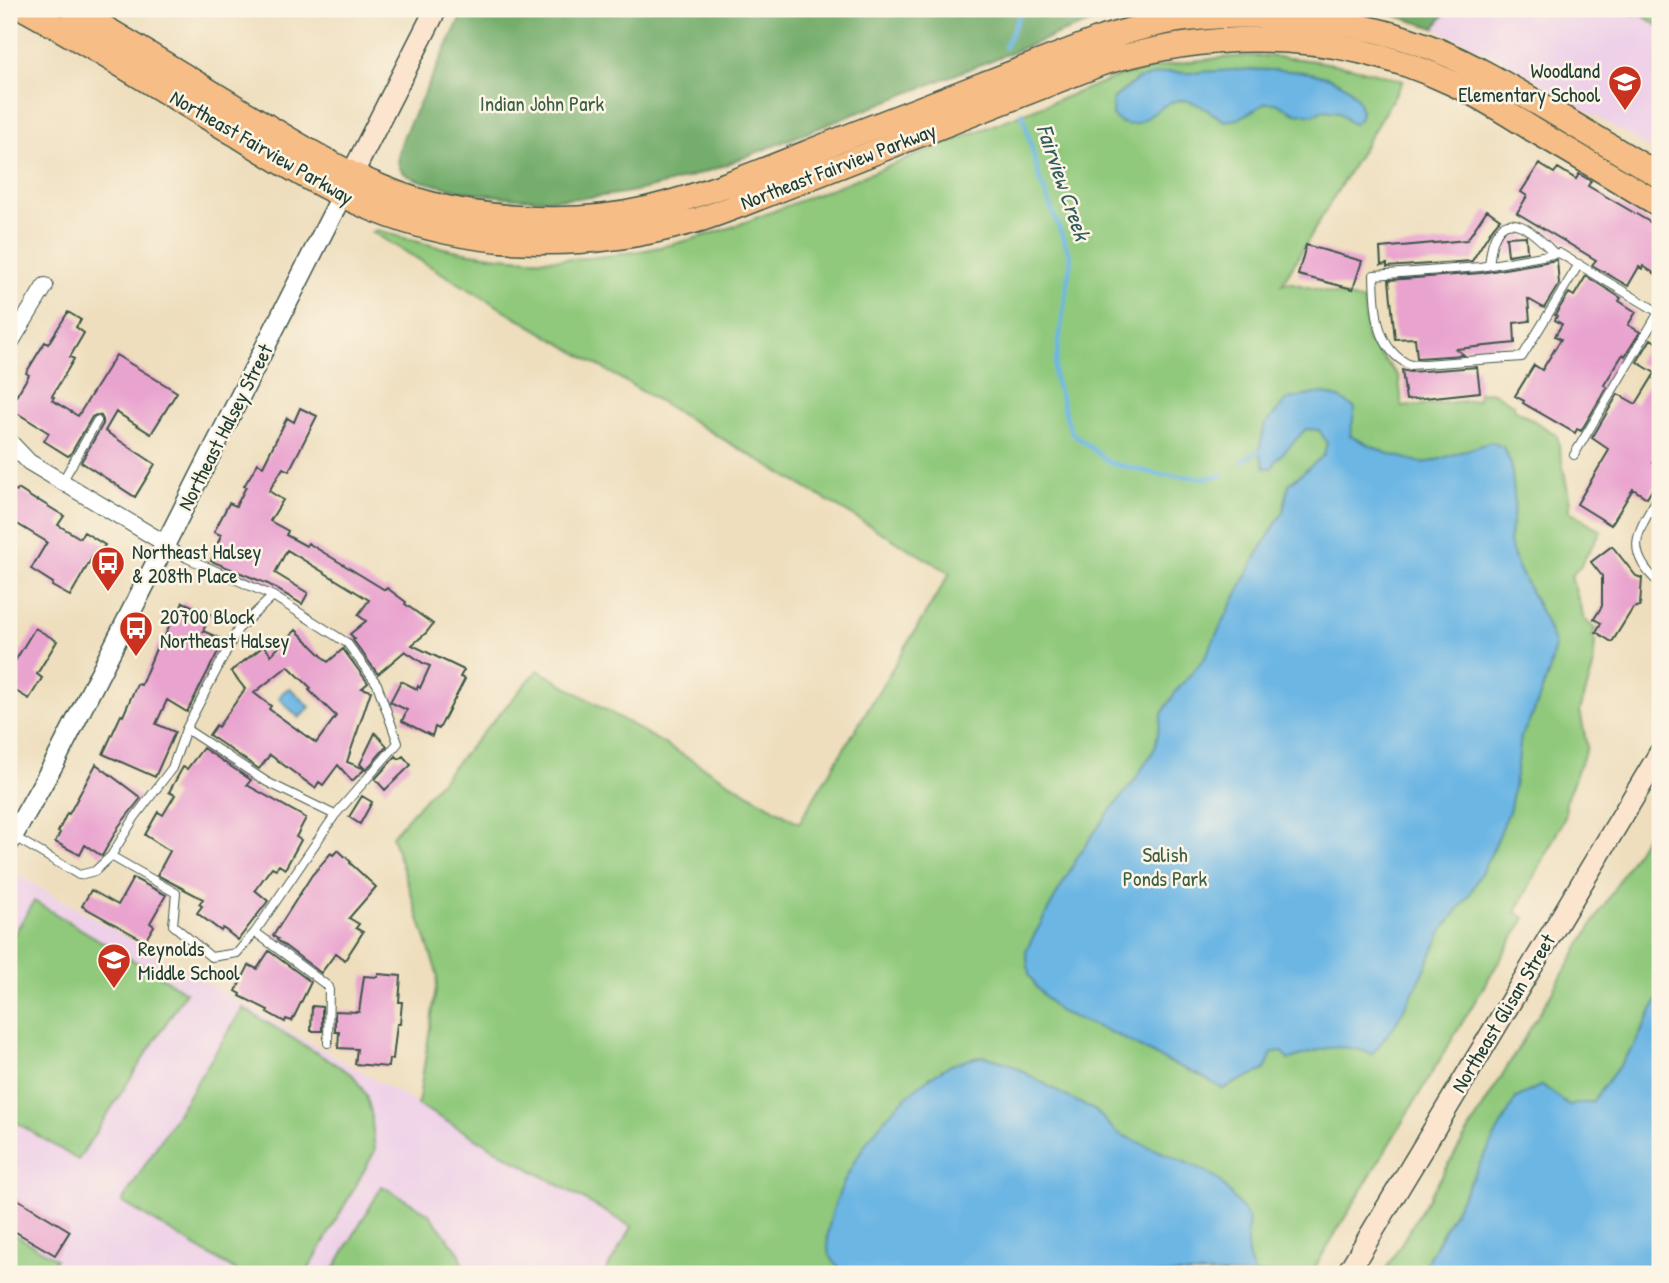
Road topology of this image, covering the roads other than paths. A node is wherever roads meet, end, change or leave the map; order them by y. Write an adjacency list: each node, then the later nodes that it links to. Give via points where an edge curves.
1 (25, 9): 5 (main road, Northeast Fairview Parkway, via 309,179)
2 (72, 9): 5 (main road, Northeast Fairview Parkway, via 321,158)
3 (436, 9): 5 (main road, Northeast Halsey Street)
4 (1660, 176): 5 (main road, Northeast Fairview Parkway, via 1497,79 1438,51 1346,24 1298,17 1221,16 1156,24 1103,38 702,193 628,213 531,218 474,214 393,191)
5 (348, 184): 6 (main road, Northeast Fairview Parkway, via 373,209 450,232 497,240 596,240 645,233 740,205 1102,63 1170,46 1260,39 1330,45 1429,73 1483,99); 18 (street, Northeast Halsey Street)
6 (1660, 205)
7 (1554, 253): 8 (lane); 9 (lane); 9 (lane, via 1516,223 1498,232)
8 (1579, 264): 9 (lane, via 1522,357 1410,365 1399,360 1380,331 1374,275); 11 (lane)
9 (1489, 265)
10 (45, 286): 12 (street)
11 (1660, 313): 15 (lane)
12 (9, 345)
13 (97, 421): 16 (lane)
14 (9, 441): 16 (street, via 29,462)
15 (1574, 455)
16 (62, 482): 18 (street)
17 (1660, 494): 19 (lane, via 1636,545 1647,571)
18 (166, 544): 20 (lane); 24 (street, Northeast Halsey Street, via 57,761)
19 (1660, 584)
20 (273, 596): 21 (lane, via 238,629); 23 (lane, via 347,643 377,684 398,743)
21 (186, 729): 23 (lane, via 267,782); 25 (lane, via 172,768)
22 (1660, 753): 28 (main road, Northeast Glisan Street)
23 (335, 815): 26 (lane)
24 (11, 840): 25 (lane, via 79,876 95,871)
25 (111, 856): 26 (lane, via 176,893 173,925 211,957 237,953)
26 (255, 932): 27 (lane, via 330,987)
27 (328, 1043)
28 (1347, 1274)

